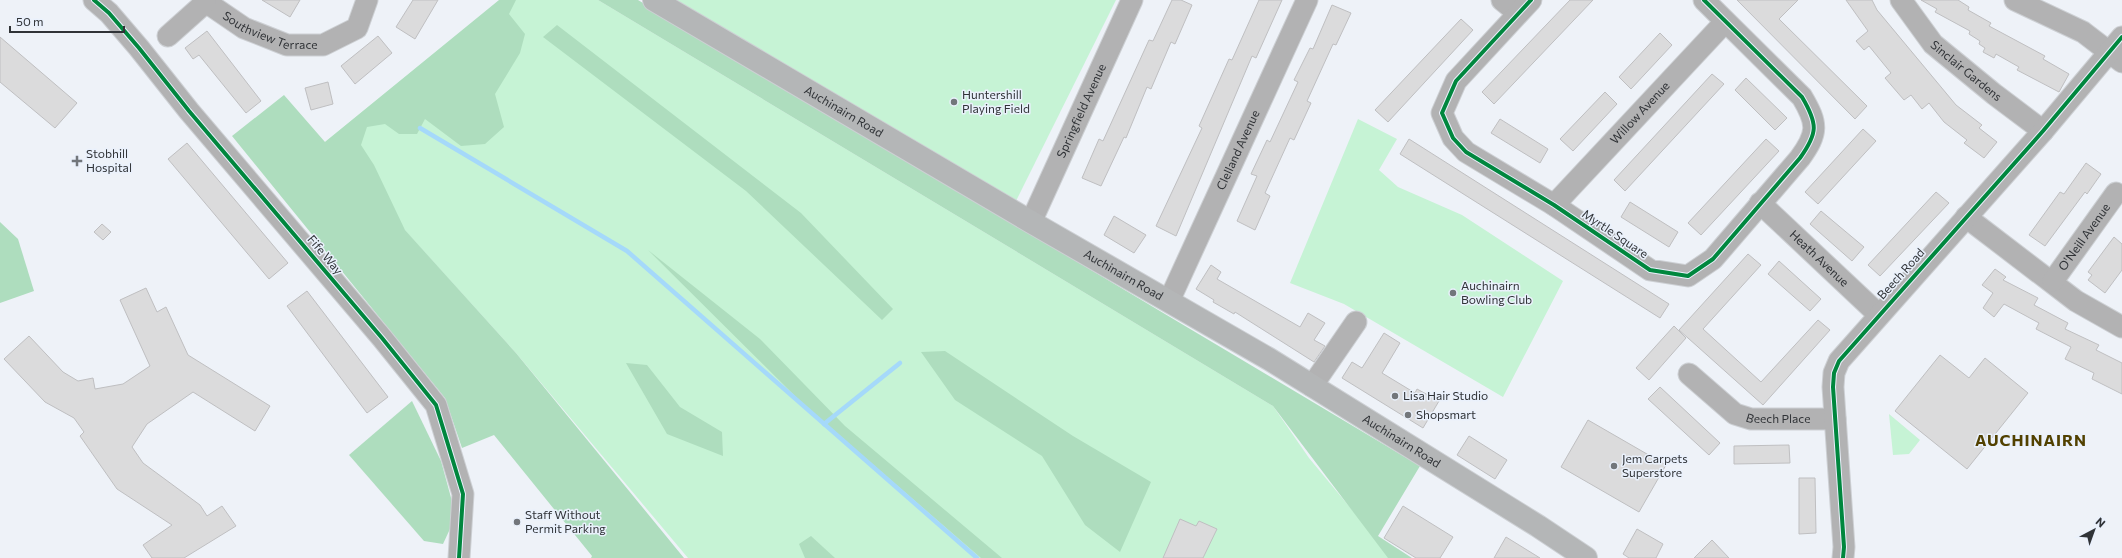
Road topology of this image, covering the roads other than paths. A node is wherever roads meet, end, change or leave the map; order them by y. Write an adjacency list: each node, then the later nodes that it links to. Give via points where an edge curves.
1 (94, 0): 28 (street, Fife Way, via 109,13 139,48 436,406 463,494)
2 (367, 0): 9 (street, Southview Terrace, via 357,28 323,45 287,45 244,28)
3 (654, 0): 19 (main road, Auchinairn Road)
4 (1132, 0): 19 (street, Springfield Avenue)
5 (1307, 0): 21 (street, Clelland Avenue)
6 (1704, 0): 11 (street, Myrtle Square)
7 (1901, 0): 14 (street, Sinclair Gardens, via 1933,44)
8 (2015, 0): 13 (street)
9 (204, 1): 12 (street)
10 (1517, 4): 17 (street, Myrtle Square, via 1456,81 1442,113 1453,138 1466,152)
11 (1725, 22): 16 (street, Myrtle Square, via 1802,97 1812,114 1815,131 1811,143); 17 (street, Willow Avenue)
12 (168, 36)
13 (2118, 50): 14 (street, Beech Road)
14 (2042, 131): 18 (street, Beech Road)
15 (2116, 193): 20 (street, O'Neill Avenue)
16 (1760, 203): 17 (street, Myrtle Square, via 1713,259 1688,276 1650,270); 22 (street, Heath Avenue)
17 (1554, 204)
18 (1966, 217): 20 (street, O'Neill Avenue); 22 (street, Beech Road)
19 (1031, 222): 21 (main road, Auchinairn Road)
20 (2053, 281): 24 (street, O'Neill Avenue, via 2076,301)
21 (1169, 301): 26 (main road, Auchinairn Road)
22 (1878, 314): 27 (street, Beech Road, via 1839,361 1834,373)
23 (1356, 322): 26 (street)
24 (2122, 327)
25 (1689, 374): 27 (street, Beech Place, via 1735,414 1750,419)
26 (1312, 386): 29 (main road, Auchinairn Road)
27 (1835, 419): 30 (street, Beech Road)
28 (459, 558)
29 (1586, 558)
30 (1843, 558)

